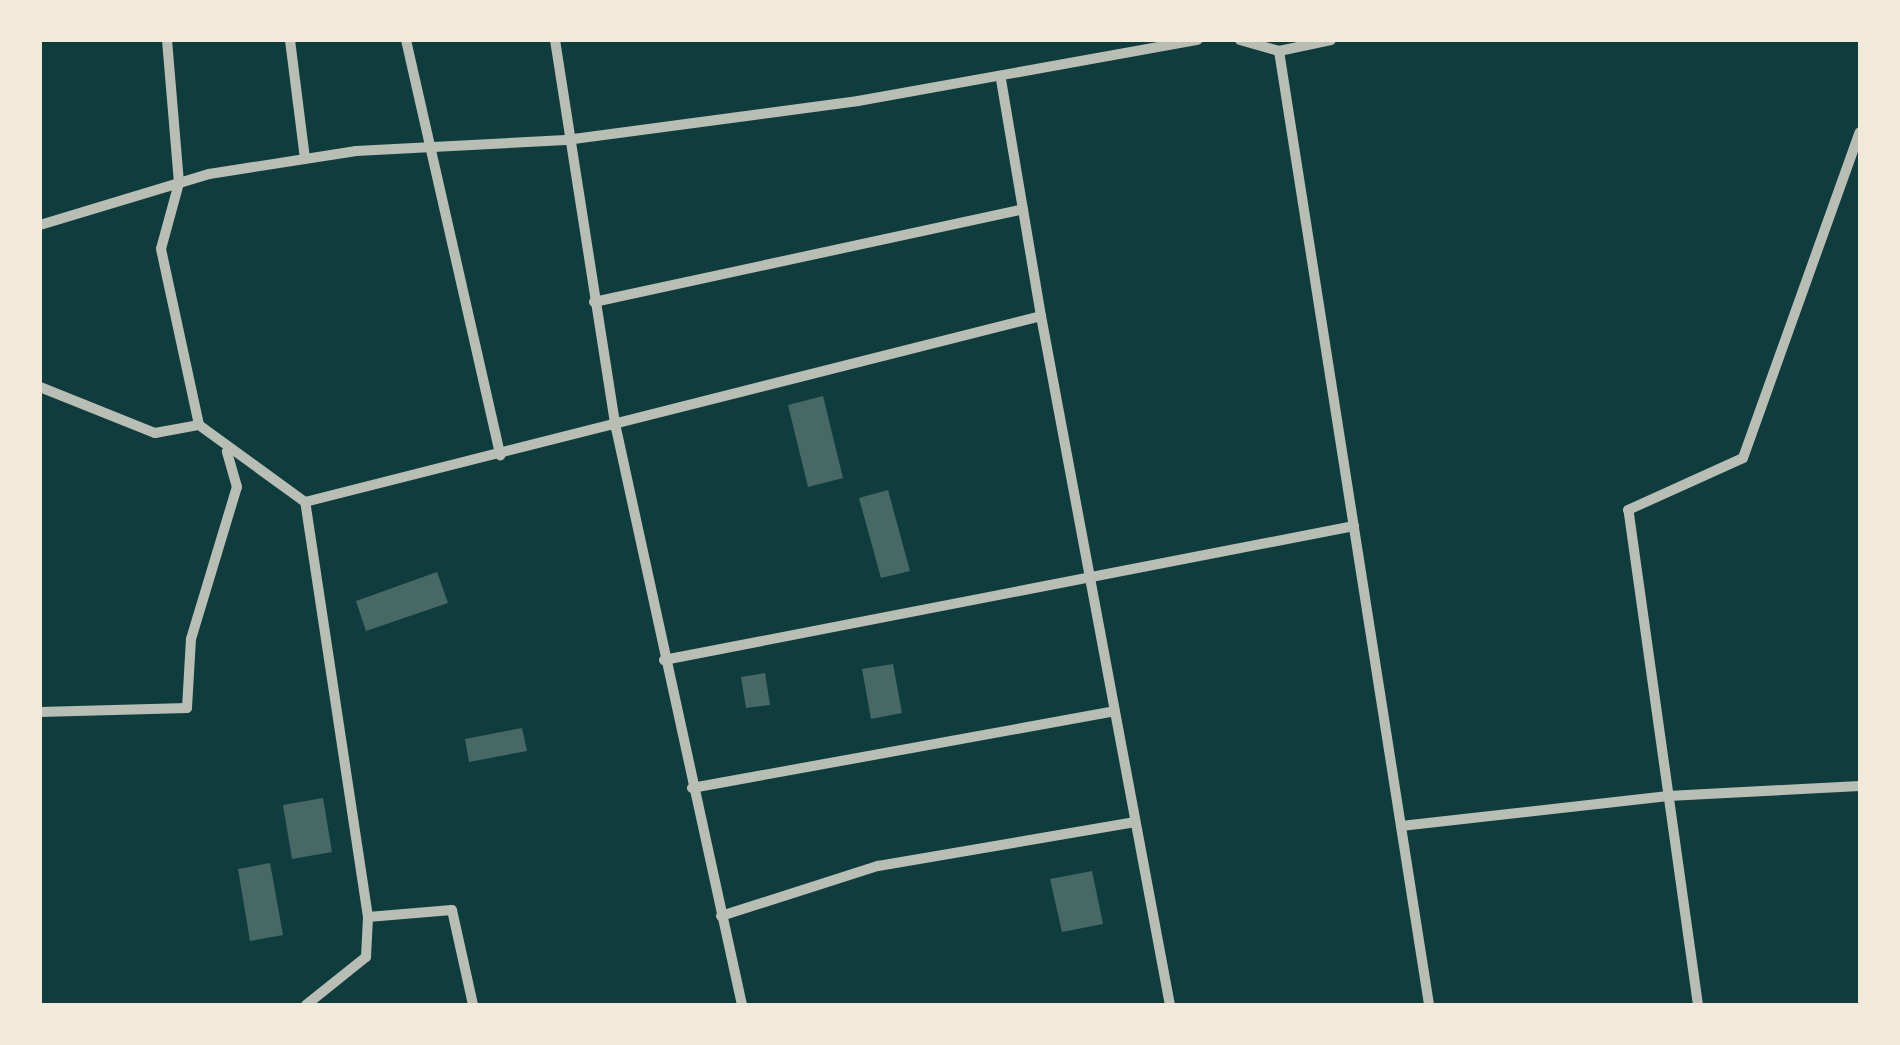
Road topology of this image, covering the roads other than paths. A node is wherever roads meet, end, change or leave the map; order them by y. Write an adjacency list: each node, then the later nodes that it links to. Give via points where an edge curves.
1 (167, 40): 14 (street)
2 (290, 40): 13 (street)
3 (406, 40): 12 (street)
4 (555, 40): 11 (street)
5 (1198, 40): 9 (street)
6 (1240, 40): 8 (street)
7 (1331, 40): 8 (street)
8 (1279, 51): 25 (street)
9 (1001, 79): 11 (street); 15 (street)
10 (1860, 132): 32 (street, via 1743,458 1628,510)
11 (566, 140): 12 (street); 17 (street)
12 (429, 148): 13 (street); 23 (street)
13 (305, 159): 14 (street)
14 (179, 182): 16 (street); 20 (street, via 160,249)
15 (1023, 209): 17 (street); 18 (street)
16 (40, 225)
17 (594, 302): 21 (street)
18 (1041, 316): 21 (street); 26 (street)
19 (40, 387): 20 (street, via 155,433)
20 (198, 426): 22 (street)
21 (616, 428): 23 (street); 27 (street)
22 (227, 451): 24 (street); 29 (street, via 237,487 191,639 188,708)
23 (500, 456): 24 (street)
24 (305, 502): 36 (street)
25 (1354, 526): 26 (street); 34 (street)
26 (1089, 574): 27 (street); 28 (street)
27 (664, 660): 31 (street)
28 (1114, 710): 31 (street); 33 (street)
29 (40, 712)
30 (1860, 786): 32 (street)
31 (692, 788): 35 (street)
32 (1668, 796): 34 (street); 42 (street)
33 (1136, 822): 35 (street, via 878,866); 40 (street)
34 (1401, 826): 41 (street)
35 (721, 916): 39 (street)
36 (368, 917): 37 (street, via 366,957); 38 (street, via 452,910)
37 (306, 1005)
38 (474, 1005)
39 (742, 1005)
40 (1170, 1005)
41 (1429, 1005)
42 (1698, 1005)

